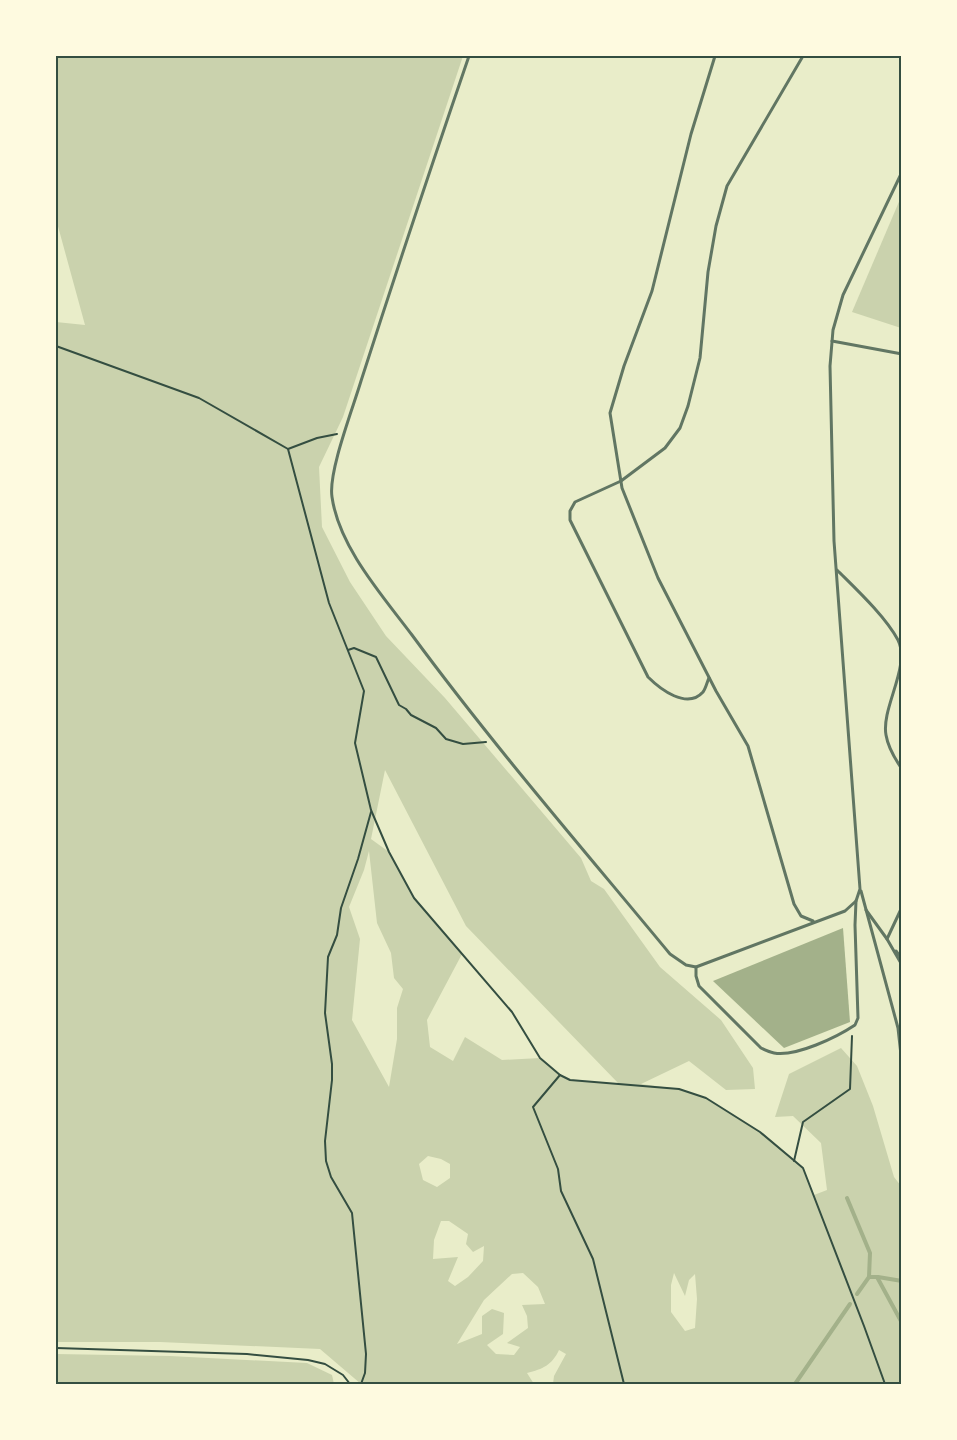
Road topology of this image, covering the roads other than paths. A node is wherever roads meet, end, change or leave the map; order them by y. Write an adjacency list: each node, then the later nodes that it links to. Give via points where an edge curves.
1 (469, 56): 19 (lane, via 345,433 332,477 331,496 342,531 364,570 446,681 670,954)
2 (715, 56): 7 (lane, via 651,291 610,413)
3 (803, 56): 7 (lane, via 727,186 710,261 700,358 680,428 665,448)
4 (902, 172): 5 (lane, via 843,295)
5 (832, 341): 6 (lane); 8 (lane)
6 (902, 354)
7 (621, 481): 9 (lane, via 658,578); 9 (lane, via 575,502 570,520 648,677 659,689 683,698 694,698 704,691)
8 (836, 568): 10 (lane, via 899,641 900,663 887,712 886,735); 11 (lane)
9 (709, 678): 15 (lane, via 748,746 794,904 801,916)
10 (902, 769)
11 (860, 889): 12 (lane); 14 (lane)
12 (856, 901): 15 (lane, via 845,911); 19 (lane, via 858,1018 852,1027 802,1050 772,1053 761,1048 699,986)
13 (902, 907): 16 (lane)
14 (865, 909): 16 (lane); 20 (lane, via 898,1028)
15 (813, 921): 19 (lane)
16 (887, 939): 17 (lane); 18 (lane)
17 (902, 959)
18 (902, 965)
19 (696, 967)
20 (902, 1064)

